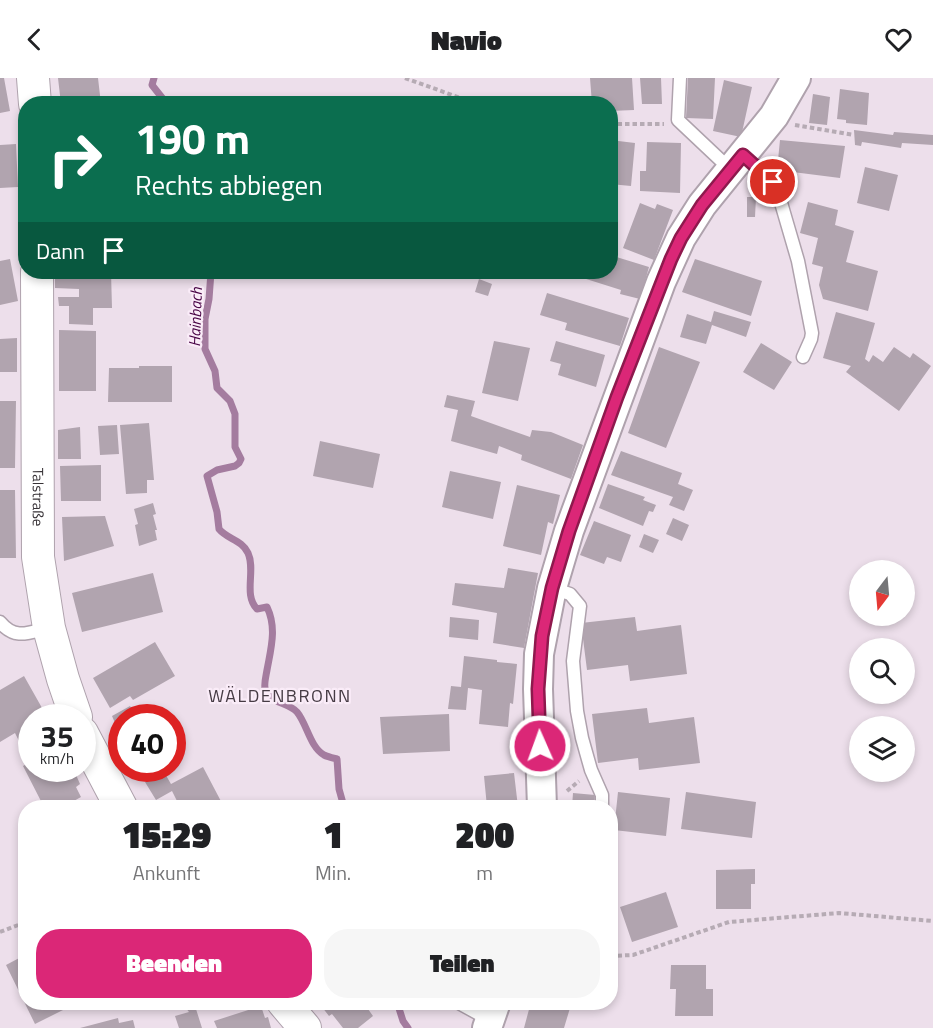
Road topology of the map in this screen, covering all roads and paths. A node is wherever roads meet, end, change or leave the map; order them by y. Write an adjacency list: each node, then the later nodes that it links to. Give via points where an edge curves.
1 (33, 78): 5 (main road)
2 (405, 78): 6 (path)
3 (680, 78): 8 (lane)
4 (796, 78): 7 (street)
5 (34, 96)
6 (455, 96)
7 (774, 116): 10 (path, via 795,125); 11 (street)
8 (680, 123): 9 (path); 11 (lane, via 710,149)
9 (618, 124)
10 (854, 135)
11 (737, 163): 13 (lane, via 773,182 791,235 812,333); 14 (street, via 692,220 671,259 583,491)
12 (37, 279): 16 (main road, Talstraße, via 37,537)
13 (803, 357)
14 (552, 588): 19 (lane, via 570,594 580,606 573,672 579,726); 21 (street, via 539,654 538,689)
15 (0, 622): 16 (lane, via 16,634)
16 (49, 628): 17 (main road, Talstraße)
17 (72, 704)
18 (96, 760): 20 (main road)
19 (591, 770): 22 (path); 23 (lane)
20 (117, 800)
21 (553, 800)
22 (557, 800)
23 (602, 800)
24 (933, 921): 27 (path, via 839,913 729,922 633,955)
25 (18, 925): 26 (path)
26 (0, 933)
27 (618, 956)
28 (290, 1010): 31 (main road)
29 (476, 1010): 30 (lane)
30 (491, 1017)
31 (305, 1028)

